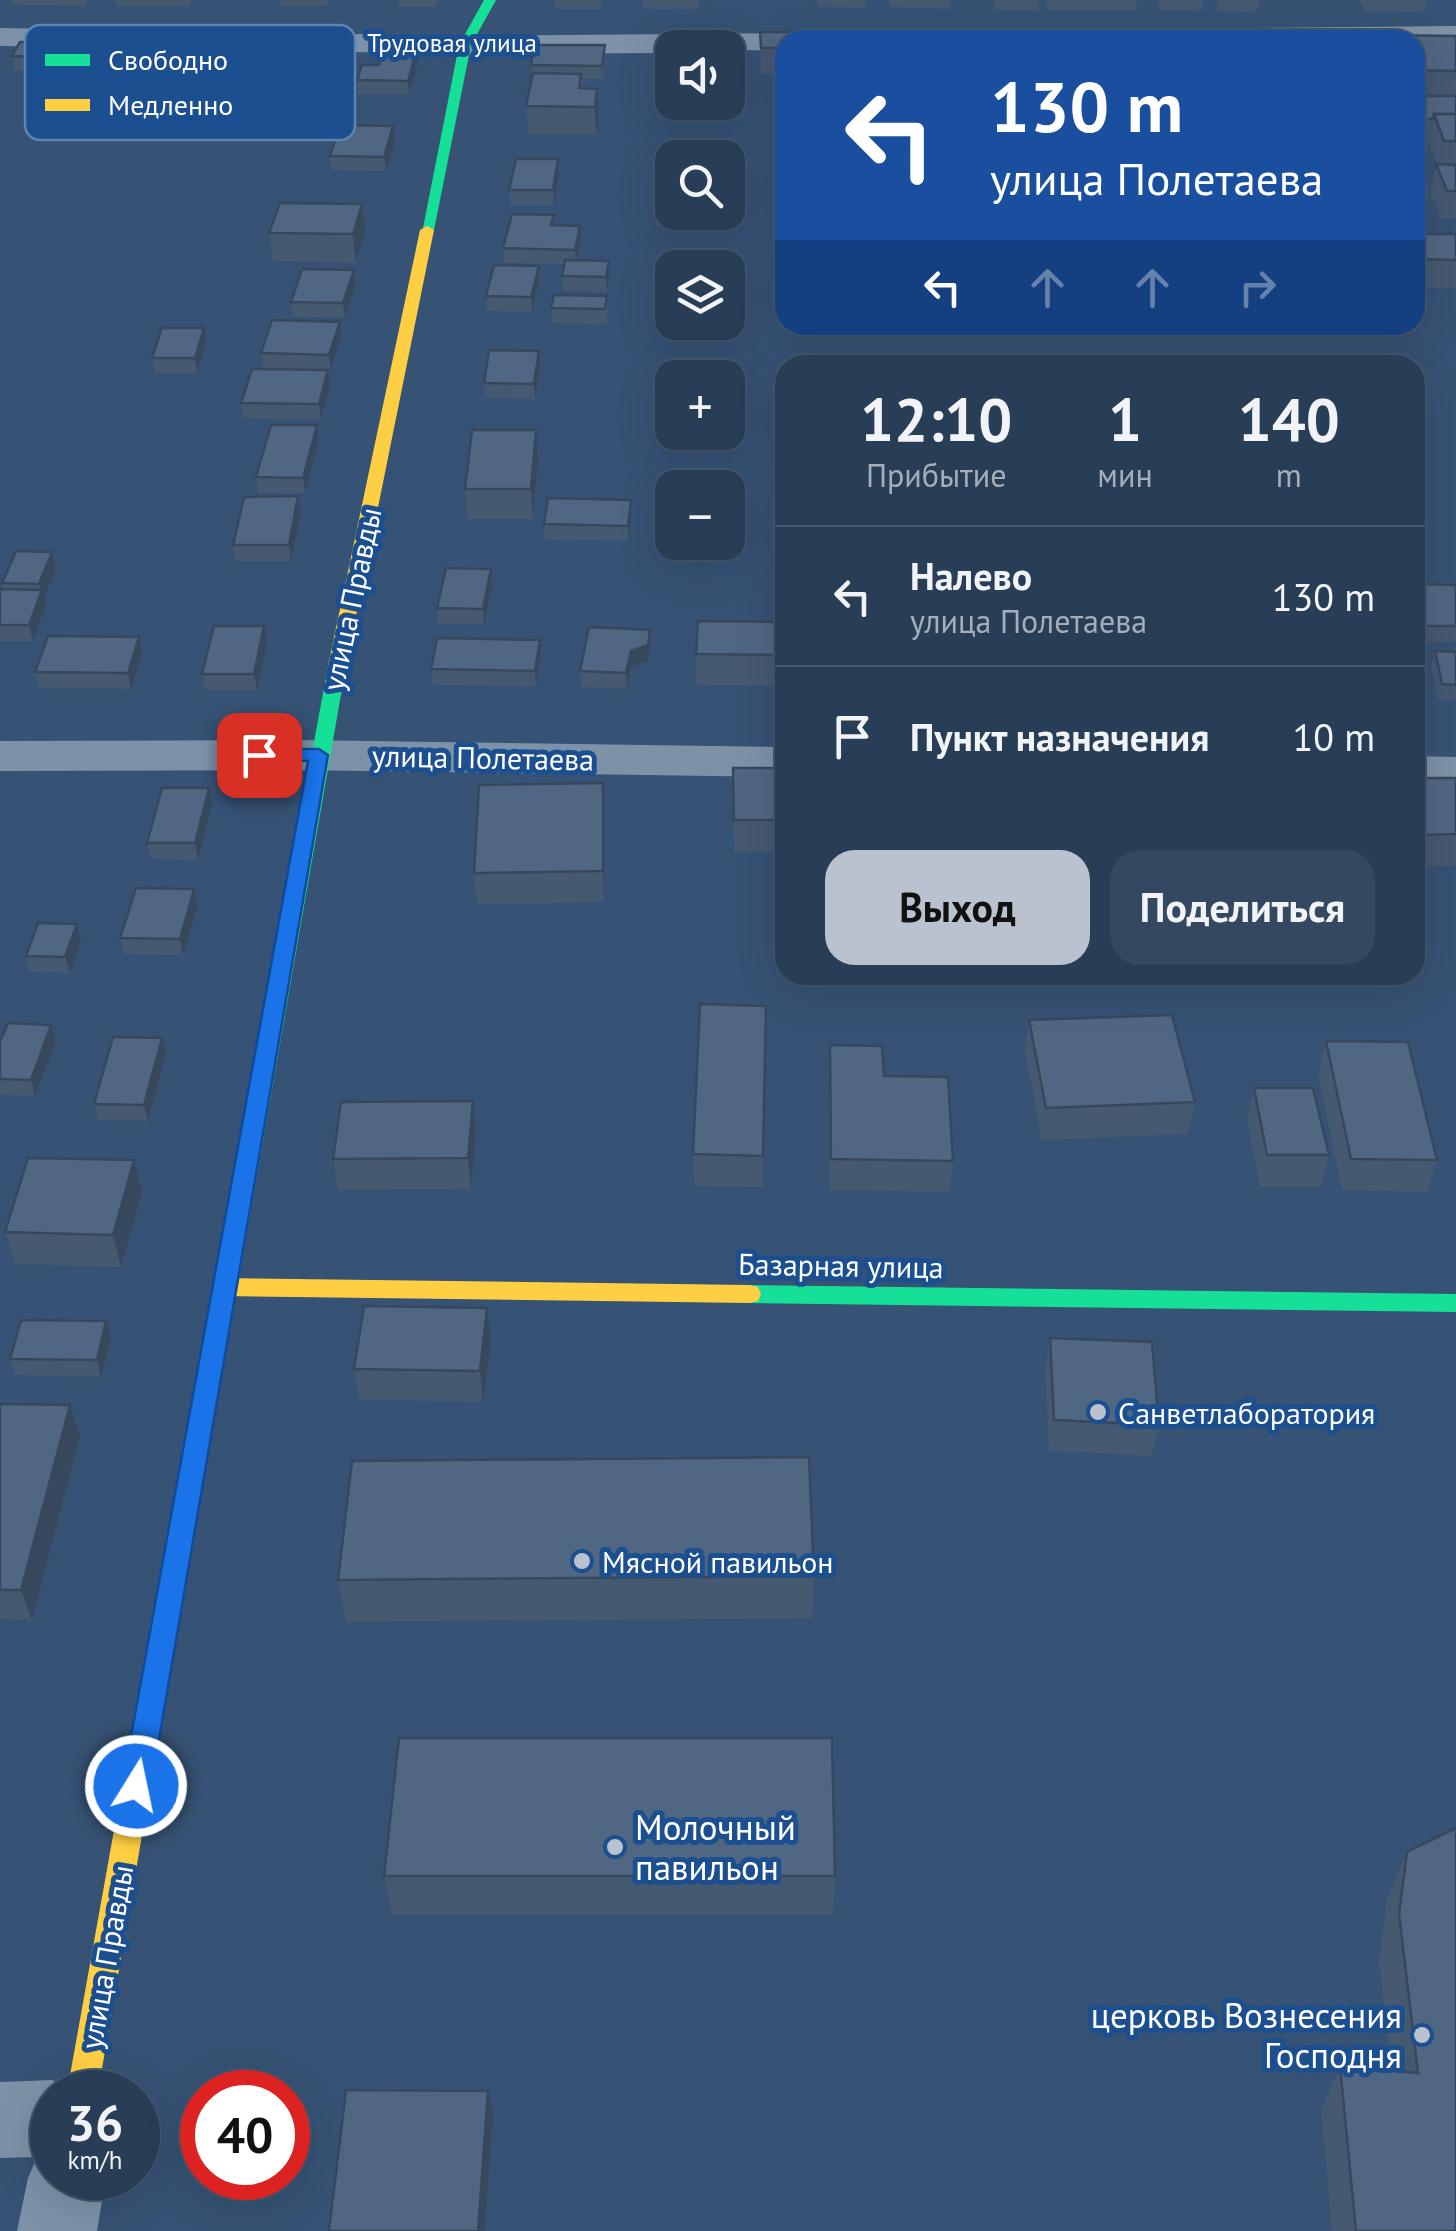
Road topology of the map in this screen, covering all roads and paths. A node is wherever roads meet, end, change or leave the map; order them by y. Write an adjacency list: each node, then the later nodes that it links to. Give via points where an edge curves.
1 (490, 0): 8 (street, улица Правды)
2 (1425, 35): 3 (street)
3 (1456, 35)
4 (0, 38): 5 (street, Трудовая улица)
5 (25, 38)
6 (775, 42): 8 (street, Трудовая улица)
7 (355, 43): 8 (street, Трудовая улица)
8 (465, 45): 9 (street, улица Правды)
9 (319, 755): 10 (street, улица Полетаева); 11 (street, улица Полетаева); 14 (street, улица Правды)
10 (0, 756)
11 (775, 762)
12 (1425, 771): 13 (street)
13 (1456, 772)
14 (224, 1287): 15 (street, Базарная улица); 16 (street, улица Правды)
15 (1456, 1303)
16 (86, 2070)
17 (30, 2119): 18 (street)
18 (0, 2120)
19 (63, 2200): 20 (street)
20 (57, 2231)

